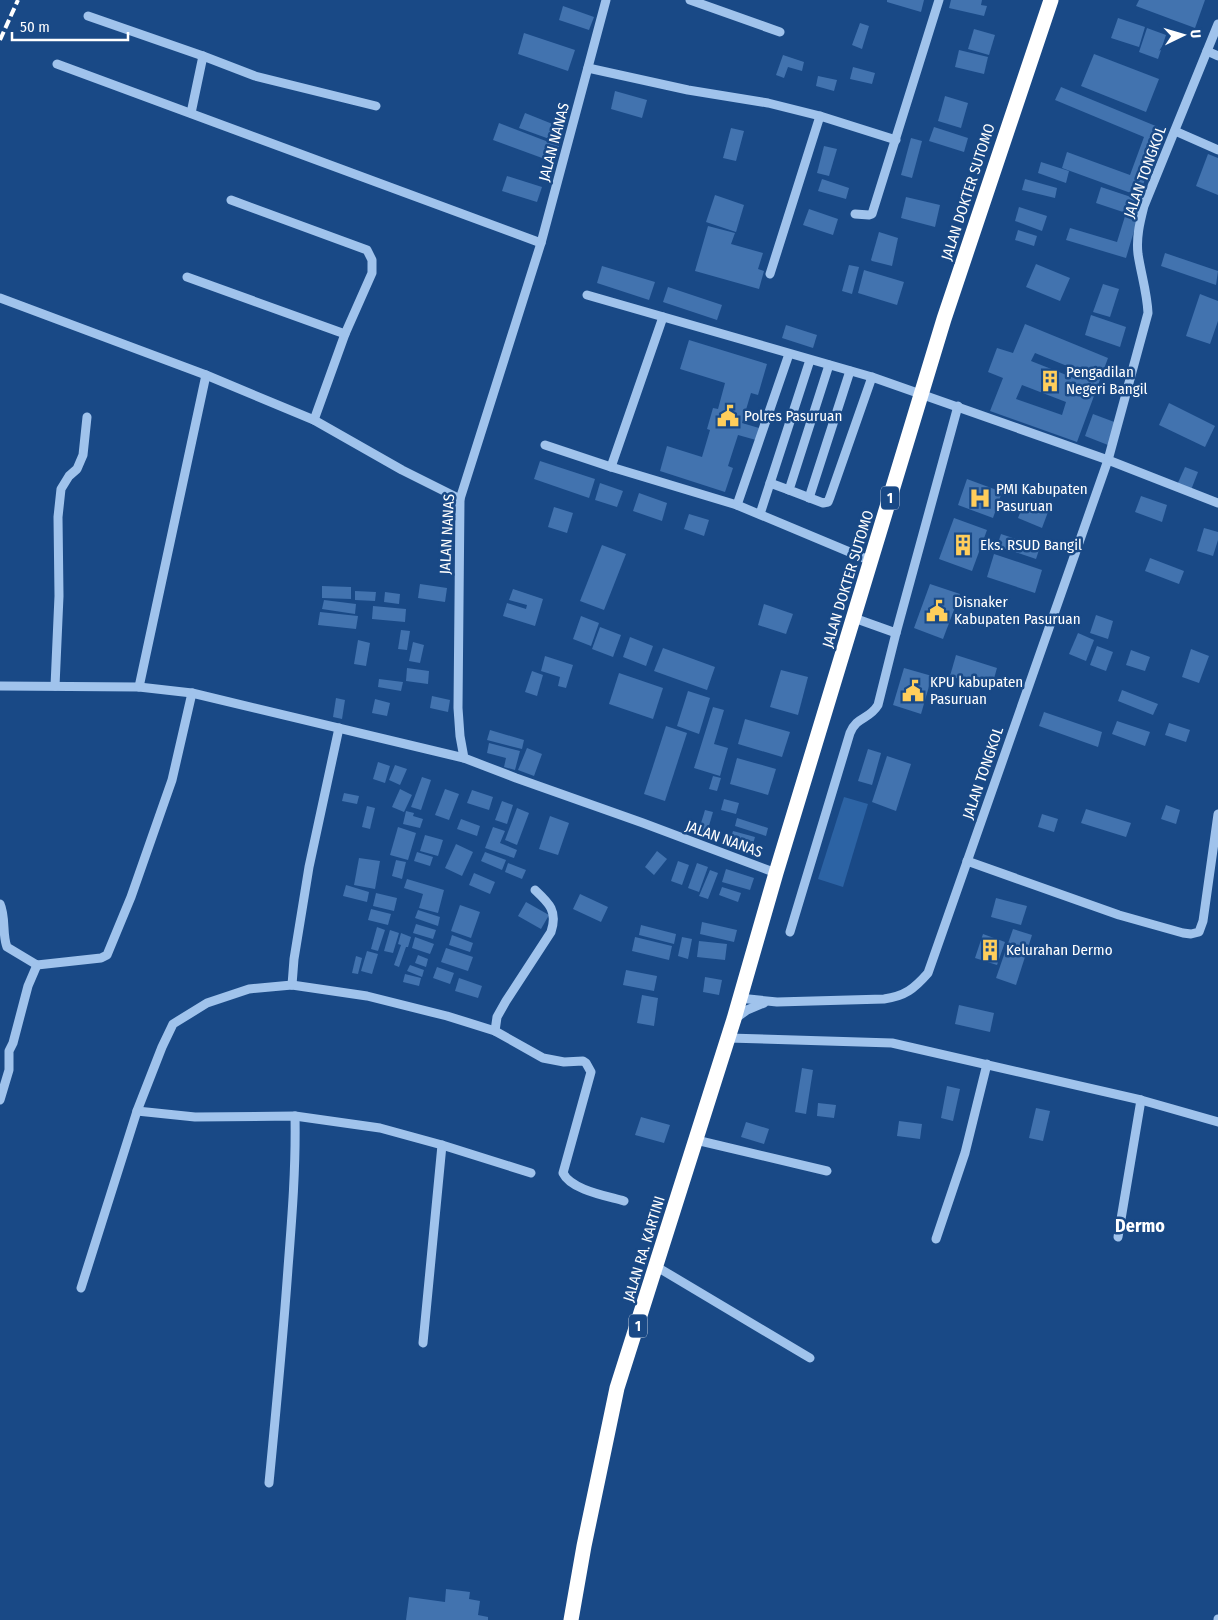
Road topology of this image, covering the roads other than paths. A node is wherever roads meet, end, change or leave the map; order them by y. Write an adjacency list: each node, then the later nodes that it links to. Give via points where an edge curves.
1 (606, 0): 12 (street, JALAN NANAS)
2 (690, 0): 7 (street)
3 (939, 0): 17 (street)
4 (1051, 0): 34 (highway, JALAN DOKTER SUTOMO / 1)
5 (88, 16): 9 (street)
6 (1218, 24): 8 (street, JALAN TONGKOL)
7 (780, 32)
8 (1208, 51): 10 (street); 16 (street, JALAN TONGKOL)
9 (203, 56): 13 (street, via 255,76); 14 (street)
10 (1218, 56)
11 (57, 64): 14 (street)
12 (588, 68): 15 (street, via 688,90 768,102); 21 (street, JALAN NANAS)
13 (376, 106)
14 (191, 113): 21 (street)
15 (820, 116): 17 (street); 22 (street)
16 (1175, 131): 18 (street); 39 (street, JALAN TONGKOL, via 1144,206 1138,232 1138,253 1148,295 1148,313)
17 (896, 140): 20 (street, via 872,214)
18 (1218, 150)
19 (230, 200): 27 (street, via 367,250 372,260 372,273)
20 (855, 214)
21 (541, 243): 44 (street, JALAN NANAS)
22 (770, 274)
23 (187, 277): 27 (street)
24 (587, 295): 26 (street)
25 (0, 298): 32 (street)
26 (663, 317): 28 (street); 40 (street)
27 (345, 334): 37 (street)
28 (789, 354): 29 (street); 46 (street)
29 (810, 360): 30 (street); 41 (street)
30 (828, 365): 31 (street); 42 (street)
31 (850, 371): 33 (street); 43 (street)
32 (206, 375): 37 (street); 53 (street)
33 (872, 377): 34 (street); 43 (street, via 828,502)
34 (922, 394): 35 (street); 48 (highway, JALAN DOKTER SUTOMO / 1)
35 (958, 406): 39 (street); 50 (street)
36 (87, 416): 52 (street, via 83,455 77,469 61,489)
37 (314, 420): 44 (street)
38 (545, 445): 40 (street)
39 (1108, 460): 45 (street); 58 (street, JALAN TONGKOL)
40 (611, 467): 46 (street)
41 (770, 483): 42 (street); 47 (street)
42 (789, 490): 43 (street)
43 (809, 498)
44 (460, 499): 56 (street, JALAN NANAS, via 458,708)
45 (1218, 503)
46 (737, 505): 47 (street)
47 (760, 514): 48 (street)
48 (871, 561): 49 (highway, JALAN DOKTER SUTOMO / 1)
49 (854, 618): 50 (street); 59 (highway, JALAN DOKTER SUTOMO / 1)
50 (896, 633): 62 (street, via 878,705 874,712 854,724 850,733)
51 (0, 686): 52 (street)
52 (55, 686): 53 (street)
53 (139, 687): 54 (street)
54 (192, 693): 55 (street); 63 (street, via 172,780 107,956)
55 (339, 728): 56 (street); 64 (street, via 309,867)
56 (464, 758): 59 (street, JALAN NANAS)
57 (1218, 814): 58 (street, via 1203,921 1200,932 1191,934 1119,914)
58 (967, 861): 66 (street, JALAN TONGKOL, via 928,973 917,986 884,999)
59 (776, 873): 65 (highway, JALAN DOKTER SUTOMO / 1)
60 (534, 890): 68 (street, via 549,903 554,923 497,1017)
61 (0, 904): 63 (street, via 7,947)
62 (790, 932)
63 (38, 965): 69 (street, via 28,986 13,1043)
64 (292, 981): 68 (street, via 367,996); 73 (street, via 234,993 207,1003 173,1024)
65 (739, 998): 66 (street, JALAN TONGKOL); 67 (highway, 1)
66 (776, 1002): 67 (street, via 747,1010)
67 (731, 1028): 70 (street, via 892,1042); 76 (highway, JALAN RA. KARTINI / 1)
68 (495, 1031): 80 (street, via 543,1058 586,1063 591,1072 563,1173 566,1180 575,1186)
69 (6, 1054): 71 (street, via 9,1070)
70 (987, 1064): 72 (street); 82 (street, via 965,1153)
71 (0, 1100)
72 (1141, 1100): 75 (street); 81 (street)
73 (137, 1111): 74 (street, via 195,1117); 84 (street)
74 (295, 1116): 77 (street, via 380,1128); 87 (street, via 296,1157)
75 (1218, 1122)
76 (696, 1140): 78 (street); 83 (highway, JALAN RA. KARTINI / 1)
77 (442, 1145): 79 (street); 85 (street)
78 (827, 1171)
79 (530, 1173)
80 (624, 1201)
81 (1118, 1236)
82 (936, 1239)
83 (657, 1267): 86 (street); 88 (highway, JALAN RA. KARTINI / 1, via 618,1388)
84 (81, 1288)
85 (423, 1343)
86 (810, 1358)
87 (269, 1483)
88 (571, 1620)

